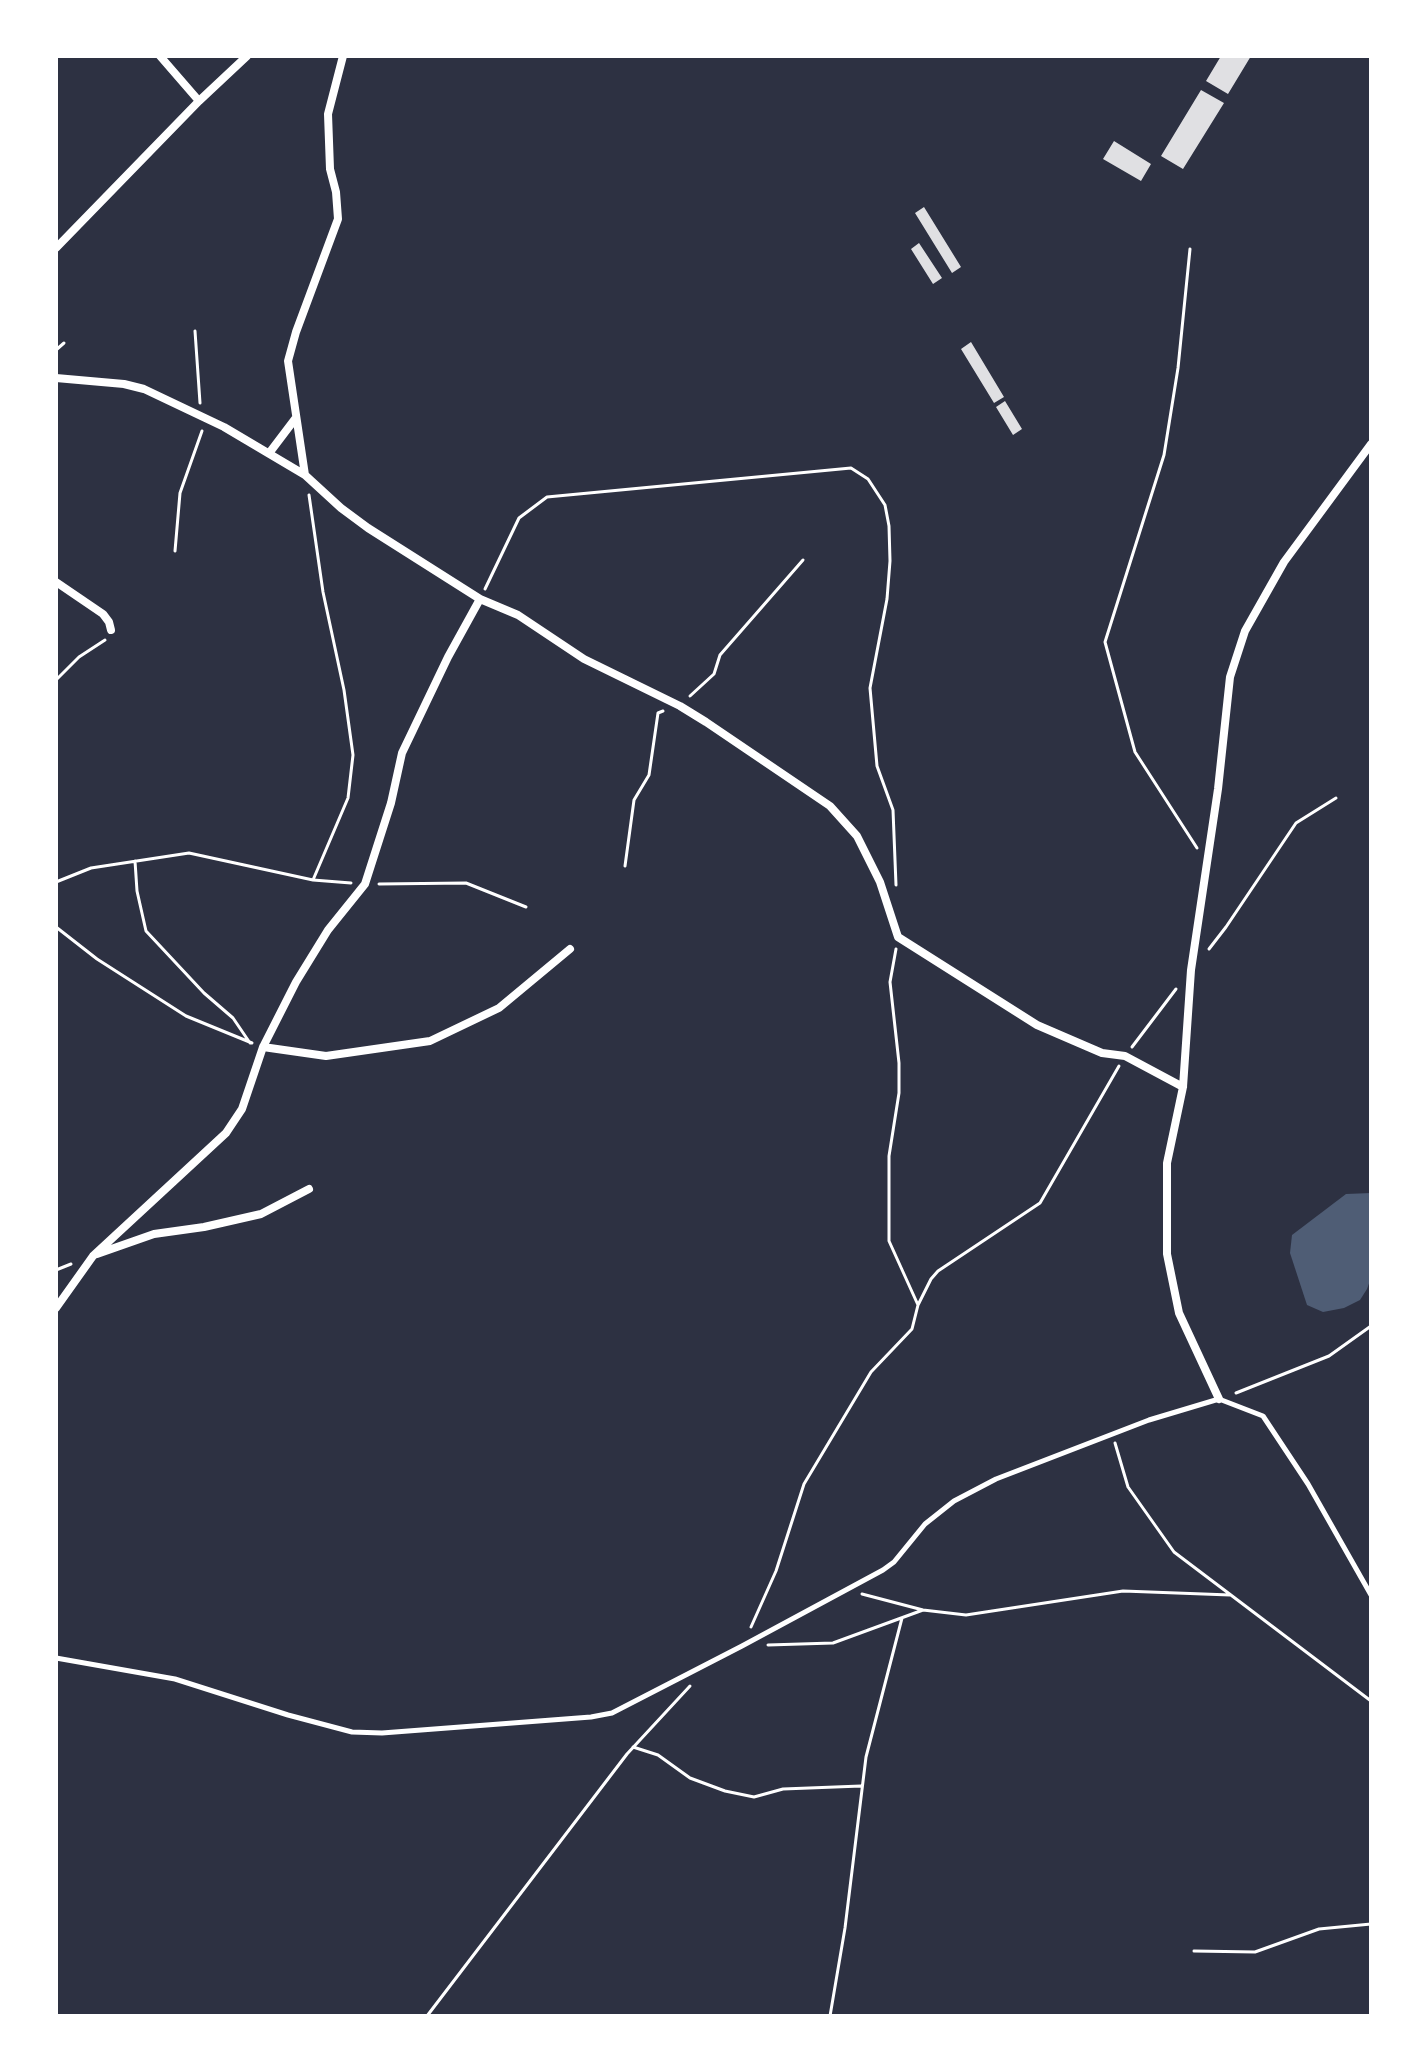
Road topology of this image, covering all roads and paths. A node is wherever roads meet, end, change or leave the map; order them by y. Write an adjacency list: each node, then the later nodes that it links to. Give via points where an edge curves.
1 (160, 56): 4 (street)
2 (247, 56): 4 (street)
3 (343, 56): 12 (street, via 328,114 338,219 290,348)
4 (199, 101): 5 (street)
5 (56, 248)
6 (1190, 249): 24 (path, via 1164,455 1105,642 1135,752)
7 (195, 331): 11 (path)
8 (64, 343): 9 (path)
9 (56, 350)
10 (56, 378): 11 (street, via 144,389)
11 (201, 416): 14 (street); 17 (path, via 202,431 180,493)
12 (295, 419): 14 (street); 16 (street)
13 (1371, 444): 24 (street, via 1284,562 1245,631 1230,677)
14 (270, 452): 16 (street)
15 (851, 468): 19 (path, via 547,497 519,518)
16 (305, 475): 19 (street, via 368,528); 25 (path, via 353,755 348,798)
17 (175, 551)
18 (56, 582): 20 (street, via 103,614)
19 (480, 599): 27 (street, via 402,753); 35 (street, via 680,706 830,806 857,836 880,882 898,937 1037,1025 1102,1053)
20 (111, 630): 21 (path)
21 (56, 680)
22 (1336, 798): 31 (path, via 1296,823)
23 (135, 859): 25 (path, via 189,853); 26 (path); 33 (path, via 146,931 233,1018)
24 (1207, 863): 32 (street)
25 (313, 880): 27 (path)
26 (56, 882)
27 (365, 884): 28 (path, via 466,883); 34 (street, via 328,930)
28 (526, 907)
29 (56, 927): 33 (path, via 186,1016)
30 (570, 949): 34 (street, via 499,1008 430,1041 326,1056)
31 (1209, 949)
32 (1191, 970): 35 (path); 36 (street)
33 (250, 1043): 34 (path)
34 (263, 1047): 38 (street, via 242,1109 226,1133)
35 (1125, 1056): 36 (street); 48 (path, via 1040,1203 938,1271 918,1305 912,1329 871,1372 804,1484 776,1571)
36 (1183, 1087): 41 (street, via 1167,1163 1167,1254 1179,1313)
37 (309, 1189): 38 (street, via 261,1214 154,1234)
38 (93, 1256): 39 (street)
39 (56, 1308)
40 (1371, 1326): 41 (path, via 1329,1356)
41 (1219, 1399): 42 (lane); 45 (lane, via 1263,1416)
42 (1113, 1435): 43 (lane, via 996,1479 954,1501 925,1524 894,1562); 44 (path, via 1128,1487 1174,1552)
43 (847, 1590): 46 (path); 48 (lane)
44 (1230, 1595): 46 (path, via 1123,1591 966,1615); 51 (path)
45 (1371, 1595)
46 (923, 1610): 47 (path)
47 (902, 1618): 48 (path, via 833,1643); 53 (path)
48 (742, 1646): 49 (lane, via 612,1713 382,1733 352,1732 175,1679)
49 (56, 1658)
50 (694, 1682): 52 (path)
51 (1371, 1701)
52 (633, 1747): 53 (path, via 658,1755 690,1778 754,1797 783,1789); 56 (path)
53 (862, 1786): 57 (path)
54 (1371, 1924): 55 (path, via 1319,1929 1255,1952)
55 (1194, 1951)
56 (427, 2016)
57 (830, 2016)

